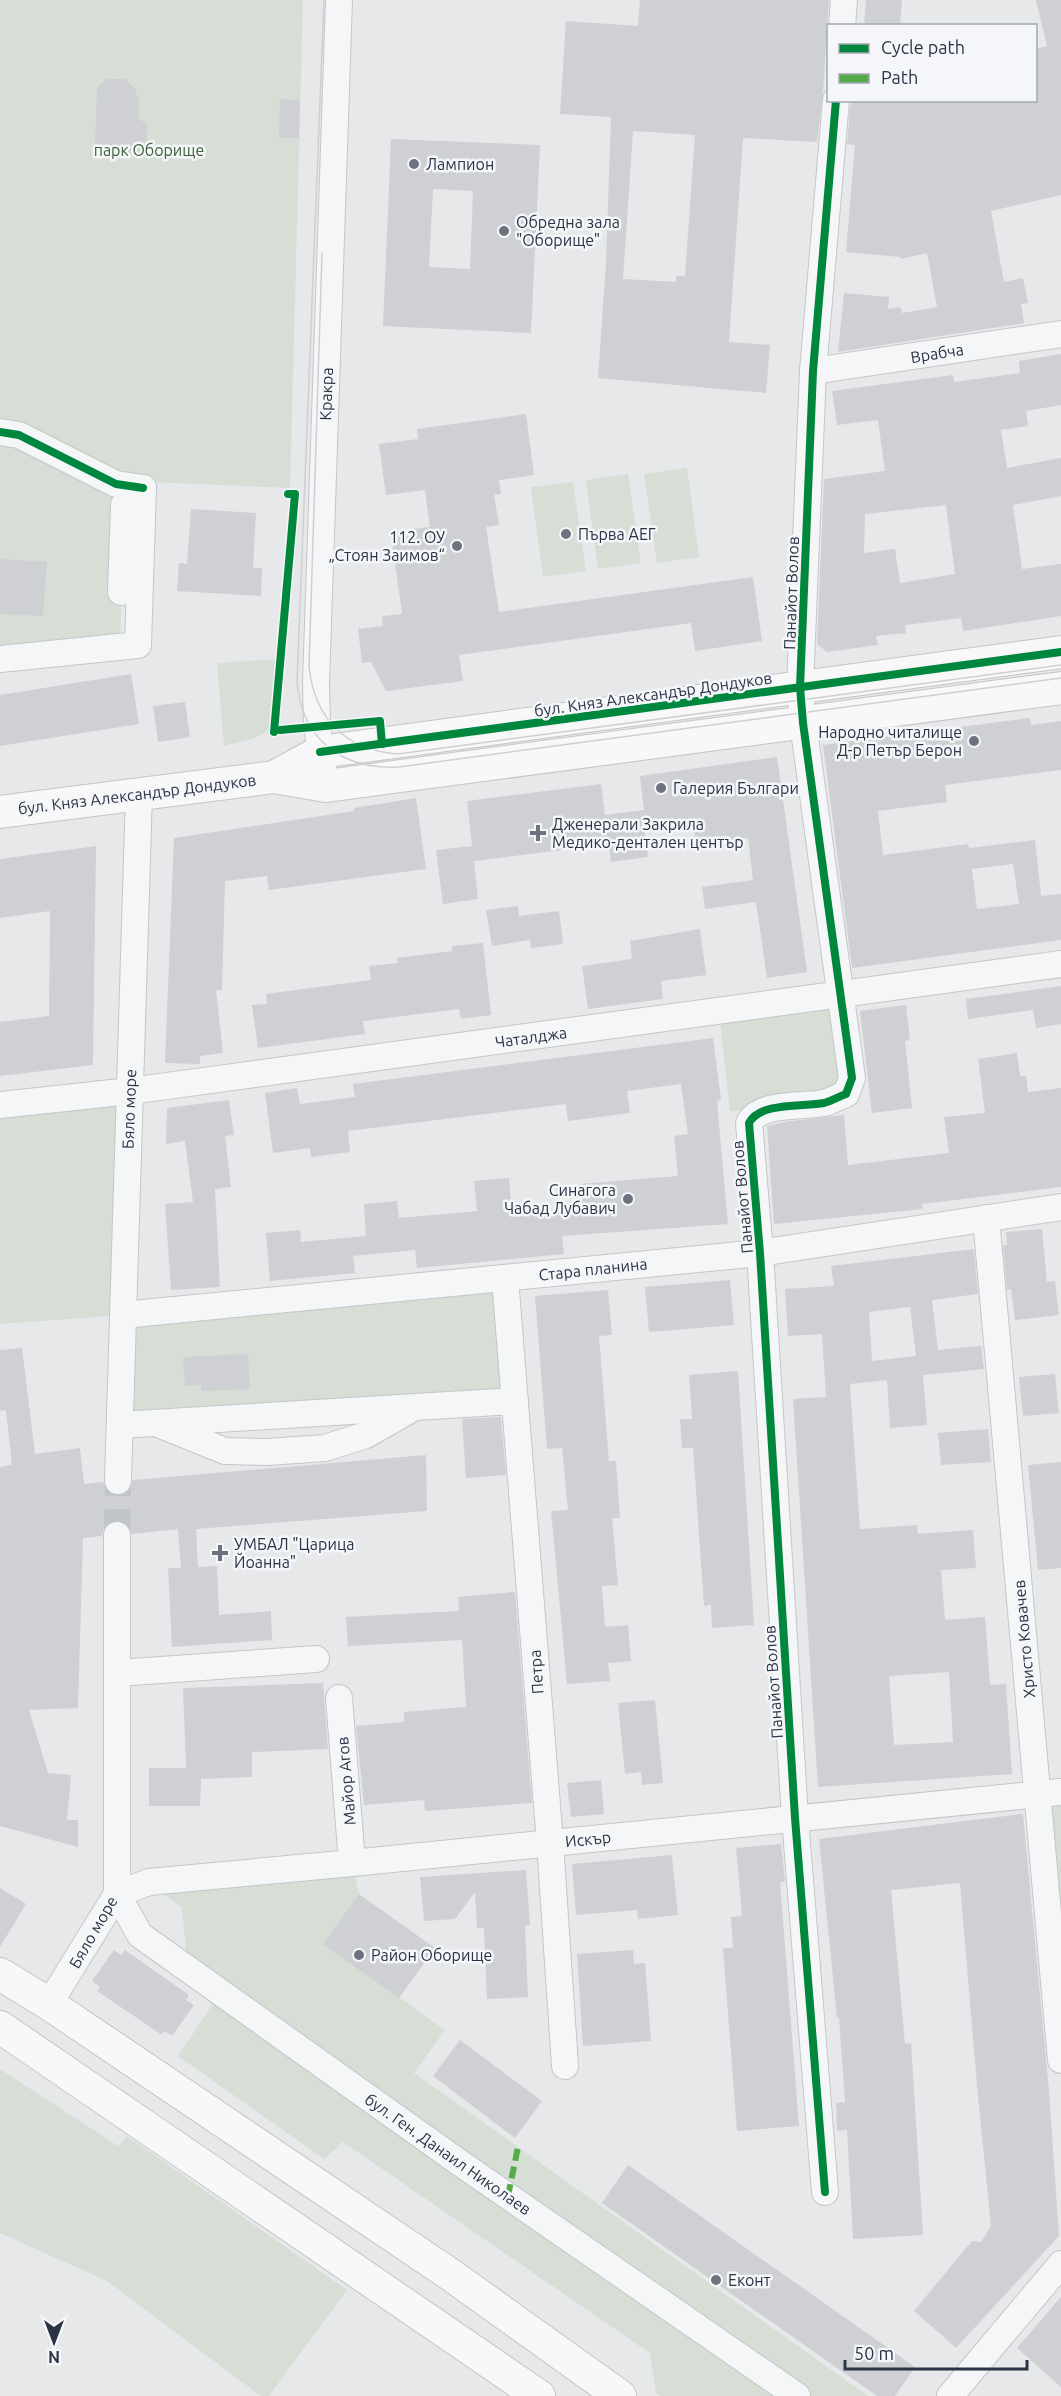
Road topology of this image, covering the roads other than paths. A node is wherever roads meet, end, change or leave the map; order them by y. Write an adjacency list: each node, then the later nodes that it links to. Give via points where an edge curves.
1 (339, 0): 15 (street, Кракра, via 316,683)
2 (844, 0): 3 (street)
3 (842, 24)
4 (836, 102): 6 (street, Панайот Волов)
5 (1061, 334): 6 (street, Врабча)
6 (813, 371): 12 (street, Панайот Волов)
7 (0, 432): 8 (street, via 19,435 116,484)
8 (143, 488): 9 (street, via 124,505); 11 (street, via 138,645)
9 (122, 592)
10 (1061, 652): 12 (main road, бул. Княз Александър Дондуков)
11 (0, 659)
12 (800, 687): 14 (street, Панайот Волов); 15 (main road, бул. Княз Александър Дондуков)
13 (1061, 688): 14 (main road, бул. Княз Александър Дондуков)
14 (803, 723): 17 (main road, бул. Княз Александър Дондуков); 21 (street, Панайот Волов)
15 (320, 752): 16 (main road, бул. Княз Александър Дондуков); 17 (street, Кракра)
16 (274, 777): 17 (main road, бул. Княз Александър Дондуков); 18 (main road, бул. Княз Александър Дондуков)
17 (326, 786)
18 (139, 793): 19 (main road, бул. Княз Александър Дондуков); 22 (street, Бяло море)
19 (0, 812)
20 (1061, 964): 21 (street, Чаталджа)
21 (841, 994): 22 (street, Чаталджа); 26 (street, Панайот Волов, via 852,1078 846,1094 826,1102 763,1110 753,1115 749,1123)
22 (130, 1091): 23 (street, Чаталджа); 28 (street, Бяло море)
23 (0, 1105)
24 (1061, 1207): 25 (street, Стара планина)
25 (986, 1218): 26 (street, Стара планина); 38 (street, Христо Ковачев)
26 (760, 1253): 27 (street, Стара планина); 39 (street, Панайот Волов)
27 (506, 1278): 28 (street, Стара планина); 29 (street, Петра)
28 (123, 1315): 32 (street, Бяло море)
29 (515, 1401): 30 (street); 40 (street, Петра)
30 (416, 1407): 31 (street); 31 (street, via 366,1435 325,1448 267,1452 225,1451)
31 (155, 1423): 32 (street)
32 (120, 1425): 33 (street, Бяло море)
33 (118, 1481)
34 (117, 1535): 36 (street, Бяло море)
35 (316, 1659): 36 (street)
36 (118, 1673): 42 (street, Бяло море)
37 (339, 1698): 41 (street, Майор Агов)
38 (1049, 1793): 39 (street, Искър); 46 (street, Христо Ковачев)
39 (795, 1818): 40 (street, Искър); 48 (street, Панайот Волов)
40 (550, 1843): 41 (street, Искър); 47 (street, Петра)
41 (352, 1863): 42 (street, Искър, via 149,1882)
42 (117, 1894): 44 (street, Бяло море); 52 (street, бул. Ген. Данаил Николаев, via 141,1935 428,2141)
43 (0, 1974): 44 (main road)
44 (49, 2004): 51 (main road, via 451,2275)
45 (0, 2027): 50 (main road)
46 (1061, 2060)
47 (565, 2066)
48 (825, 2192)
49 (1061, 2264): 53 (street)
50 (540, 2396)
51 (620, 2396)
52 (797, 2396)
53 (950, 2396)

